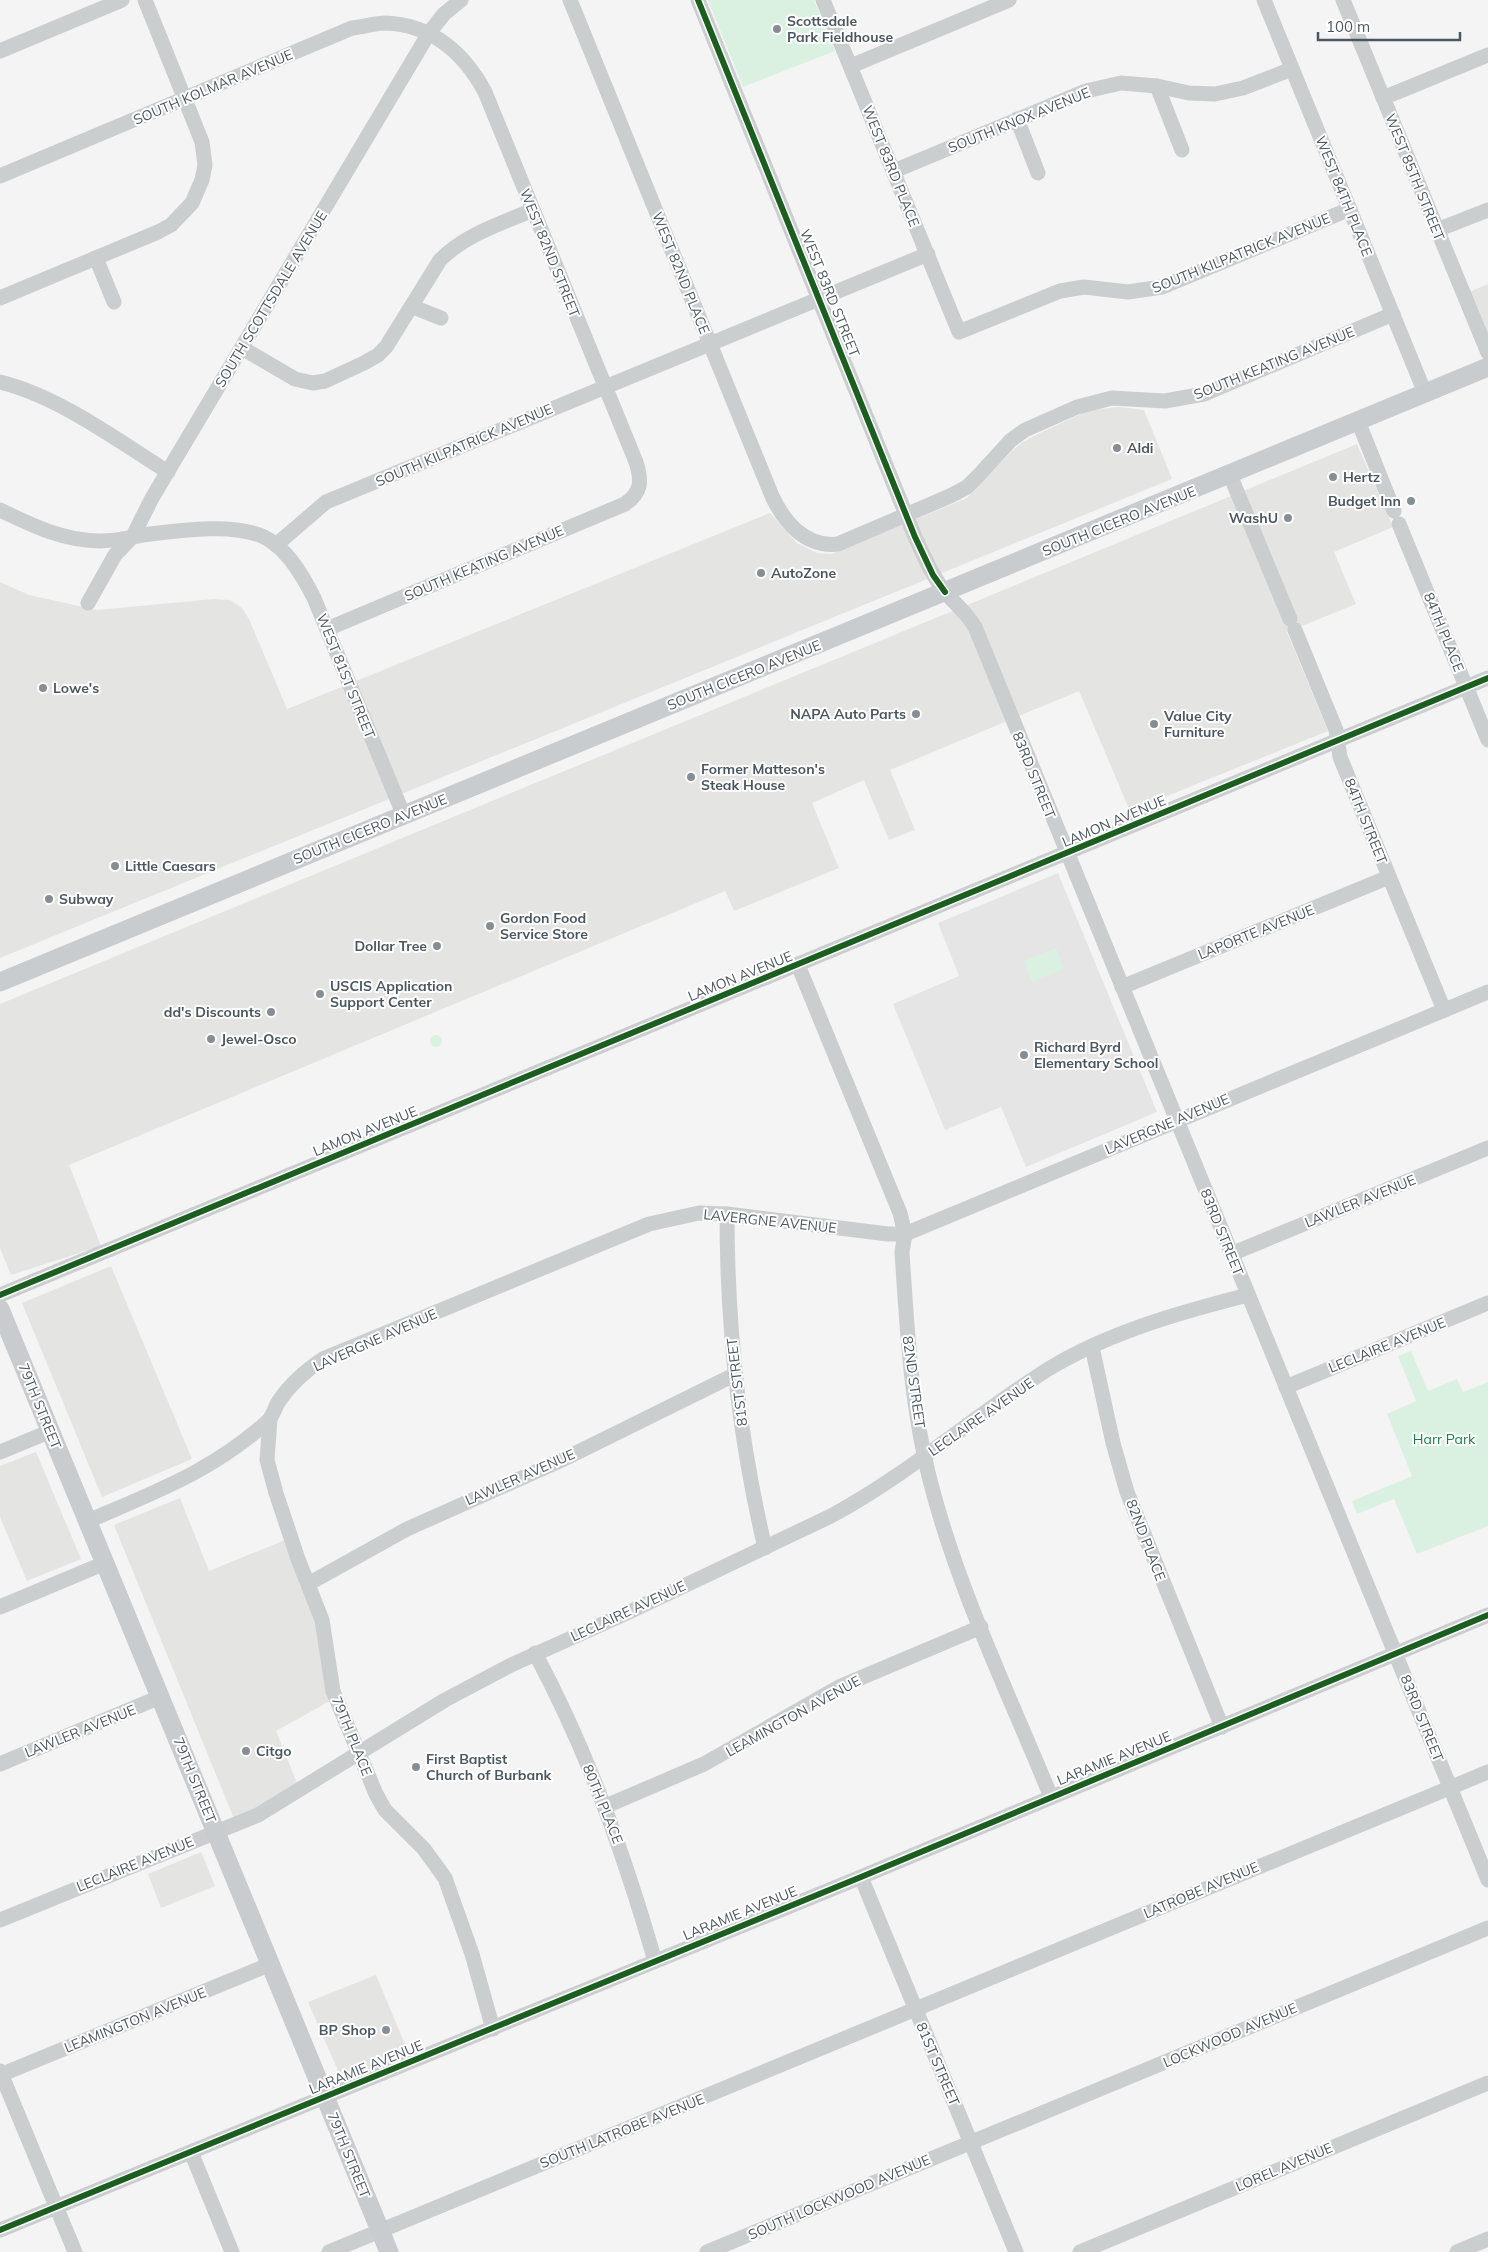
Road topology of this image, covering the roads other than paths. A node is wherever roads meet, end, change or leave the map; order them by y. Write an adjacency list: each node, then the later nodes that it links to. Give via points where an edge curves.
1 (122, 0): 11 (street)
2 (145, 0): 17 (street)
3 (461, 0): 10 (street, SOUTH SCOTTSDALE AVENUE)
4 (570, 0): 36 (street, WEST 82ND PLACE)
5 (698, 0): 30 (street, WEST 83RD STREET)
6 (823, 0): 13 (street, WEST 83RD PLACE)
7 (1009, 0): 13 (street)
8 (1264, 0): 14 (street, WEST 84TH PLACE)
9 (1343, 0): 16 (street, WEST 85TH STREET)
10 (429, 33): 17 (street, SOUTH KOLMAR AVENUE, via 384,23 352,28); 24 (street, WEST 82ND STREET, via 447,44 473,69); 37 (street, SOUTH SCOTTSDALE AVENUE)
11 (0, 51)
12 (1488, 55): 16 (street)
13 (850, 66): 20 (street, WEST 83RD PLACE)
14 (1292, 69): 15 (street, SOUTH KNOX AVENUE, via 1243,88 1214,94); 23 (street, WEST 84TH PLACE)
15 (1157, 86): 18 (street, SOUTH KNOX AVENUE, via 1121,83 1086,91); 19 (street)
16 (1383, 98): 26 (street, WEST 85TH STREET)
17 (186, 99): 22 (street, SOUTH KOLMAR AVENUE); 28 (street, via 202,142 205,165 192,203 165,229)
18 (1017, 120): 20 (street, SOUTH KNOX AVENUE); 21 (street)
19 (1182, 150)
20 (894, 171): 27 (street, WEST 83RD PLACE)
21 (1038, 173)
22 (0, 176)
23 (1350, 209): 33 (street, WEST 84TH PLACE); 35 (street, SOUTH KILPATRICK AVENUE, via 1162,287 1128,292 1084,287 1060,291)
24 (533, 210): 32 (street, via 468,237 451,249 440,260); 41 (street, WEST 82ND STREET)
25 (1488, 210): 26 (street)
26 (1438, 230): 38 (street, WEST 85TH STREET)
27 (928, 254): 30 (street, SOUTH KILPATRICK AVENUE); 35 (street, WEST 83RD PLACE)
28 (96, 258): 29 (street); 31 (street)
29 (0, 298)
30 (819, 298): 36 (street, SOUTH KILPATRICK AVENUE); 48 (street, WEST 83RD STREET)
31 (114, 302)
32 (413, 307): 34 (street); 37 (street, via 378,356 325,381 312,383 295,379)
33 (1393, 314): 42 (street, WEST 84TH PLACE); 48 (street, SOUTH KEATING AVENUE, via 1204,394 1165,401 1112,398 1076,407 1025,430 1011,440 967,487)
34 (441, 318)
35 (960, 332)
36 (710, 344): 41 (street, SOUTH KILPATRICK AVENUE); 50 (street, WEST 82ND PLACE, via 780,513 787,523)
37 (242, 348): 44 (street, SOUTH SCOTTSDALE AVENUE)
38 (1488, 353)
39 (1488, 367): 42 (main road, SOUTH CICERO AVENUE)
40 (0, 382): 44 (street, via 68,411)
41 (605, 386): 46 (street, WEST 82ND STREET, via 636,462 640,479); 51 (street, SOUTH KILPATRICK AVENUE, via 326,502)
42 (1425, 393): 43 (main road, SOUTH CICERO AVENUE)
43 (1358, 421): 45 (main road, SOUTH CICERO AVENUE); 56 (street, 84TH PLACE)
44 (168, 472): 49 (street, SOUTH SCOTTSDALE AVENUE)
45 (1230, 475): 52 (main road, SOUTH CICERO AVENUE); 57 (street, 84TH STREET, via 1336,730)
46 (638, 492): 54 (street, SOUTH KEATING AVENUE, via 614,508)
47 (0, 510): 49 (street, via 58,535 100,541)
48 (907, 516): 50 (street, SOUTH KEATING AVENUE, via 838,544 828,546); 52 (street, WEST 83RD STREET, via 933,576)
49 (133, 536): 51 (street, via 231,530 252,532); 53 (street, SOUTH SCOTTSDALE AVENUE, via 115,555)
50 (806, 537)
51 (276, 545): 54 (street, WEST 81ST STREET, via 307,582)
52 (945, 592): 59 (main road, SOUTH CICERO AVENUE); 60 (street, 83RD STREET, via 975,627)
53 (88, 603)
54 (327, 629): 59 (street, WEST 81ST STREET)
55 (1488, 678): 56 (street, LAMON AVENUE)
56 (1466, 687): 57 (street, LAMON AVENUE); 58 (street, 84TH PLACE)
57 (1337, 740): 60 (street, LAMON AVENUE); 61 (street, 84TH STREET, via 1340,757)
58 (1488, 740)
59 (404, 816): 63 (main road, SOUTH CICERO AVENUE)
60 (1066, 854): 62 (street, LAMON AVENUE); 64 (street, 83RD STREET)
61 (1389, 877): 64 (street, LAPORTE AVENUE); 66 (street, 84TH STREET)
62 (798, 965): 70 (street, 82ND STREET, via 900,1213); 72 (street, LAMON AVENUE)
63 (0, 982)
64 (1122, 987): 67 (street, 83RD STREET)
65 (1488, 992): 66 (street, LAVERGNE AVENUE)
66 (1444, 1010): 67 (street, LAVERGNE AVENUE)
67 (1176, 1120): 70 (street, LAVERGNE AVENUE); 71 (street, 83RD STREET)
68 (1488, 1148): 71 (street, LAWLER AVENUE)
69 (727, 1214): 70 (street, LAVERGNE AVENUE); 77 (street, 81ST STREET, via 727,1278); 79 (street, LAVERGNE AVENUE, via 699,1213 649,1224 323,1359 291,1384)
70 (904, 1234): 82 (street, 82ND STREET, via 906,1324)
71 (1231, 1254): 73 (street, 83RD STREET)
72 (0, 1295)
73 (1248, 1295): 76 (street, LECLAIRE AVENUE, via 1125,1332); 78 (street, 83RD STREET)
74 (1488, 1303): 78 (street, LECLAIRE AVENUE)
75 (0, 1308): 80 (main road, 79TH STREET)
76 (1092, 1347): 82 (street, LECLAIRE AVENUE, via 1051,1368); 93 (street, 82ND PLACE, via 1113,1443 1130,1501)
77 (734, 1375): 84 (street, 81ST STREET, via 749,1480); 86 (street, LAWLER AVENUE, via 562,1460 407,1529)
78 (1286, 1387): 91 (street, 83RD STREET)
79 (270, 1419): 83 (street, LAVERGNE AVENUE, via 205,1469); 86 (street, 79TH PLACE, via 267,1446 270,1474)
80 (51, 1431): 81 (street); 83 (main road, 79TH STREET)
81 (0, 1452)
82 (925, 1457): 84 (street, LECLAIRE AVENUE, via 855,1503); 89 (street, 82ND STREET, via 940,1519)
83 (88, 1521): 85 (main road, 79TH STREET)
84 (765, 1548): 90 (street, LECLAIRE AVENUE)
85 (105, 1563): 87 (street); 92 (main road, 79TH STREET)
86 (308, 1584): 94 (street, 79TH PLACE, via 324,1629 333,1691)
87 (0, 1607)
88 (1488, 1615): 91 (street, LARAMIE AVENUE)
89 (981, 1628): 98 (street, 82ND STREET); 99 (street, LEAMINGTON AVENUE, via 839,1687 704,1764)
90 (535, 1653): 94 (street, LECLAIRE AVENUE, via 445,1700); 99 (street, 80TH PLACE)
91 (1395, 1654): 93 (street, LARAMIE AVENUE); 97 (street, 83RD STREET)
92 (160, 1697): 95 (street, LAWLER AVENUE); 100 (main road, 79TH STREET)
93 (1222, 1727): 98 (street, LARAMIE AVENUE)
94 (360, 1753): 100 (street, LECLAIRE AVENUE, via 258,1815); 108 (street, 79TH PLACE, via 385,1810 424,1850 445,1878 472,1954)
95 (0, 1764)
96 (1488, 1772): 97 (street, LATROBE AVENUE)
97 (1450, 1787): 102 (street, 83RD STREET); 107 (street, LATROBE AVENUE)
98 (1051, 1797): 101 (street, LARAMIE AVENUE)
99 (606, 1806): 105 (street, 80TH PLACE)
100 (216, 1831): 103 (street, LECLAIRE AVENUE); 106 (main road, 79TH STREET)
101 (861, 1876): 105 (street, LARAMIE AVENUE); 107 (street, 81ST STREET)
102 (1488, 1880)
103 (0, 1920)
104 (1488, 1928): 112 (street, LOCKWOOD AVENUE)
105 (656, 1962): 108 (street, LARAMIE AVENUE)
106 (271, 1964): 109 (street, LEAMINGTON AVENUE); 111 (main road, 79TH STREET)
107 (915, 2010): 112 (street, 81ST STREET); 116 (street, SOUTH LATROBE AVENUE)
108 (493, 2029): 111 (street, LARAMIE AVENUE)
109 (0, 2073): 114 (street)
110 (1488, 2083): 124 (street, LOREL AVENUE)
111 (326, 2098): 113 (street, LARAMIE AVENUE); 116 (main road, 79TH STREET)
112 (971, 2142): 122 (street, SOUTH LOCKWOOD AVENUE); 123 (street, 81ST STREET)
113 (191, 2152): 114 (street, LARAMIE AVENUE); 119 (street)
114 (57, 2207): 115 (street, LARAMIE AVENUE); 118 (street)
115 (0, 2230)
116 (381, 2231): 120 (street, SOUTH LATROBE AVENUE); 121 (main road, 79TH STREET)
117 (1488, 2239): 125 (street)
118 (75, 2252)
119 (232, 2252)
120 (328, 2252)
121 (390, 2252)
122 (706, 2252)
123 (1016, 2252)
124 (1080, 2252)
125 (1457, 2252)

